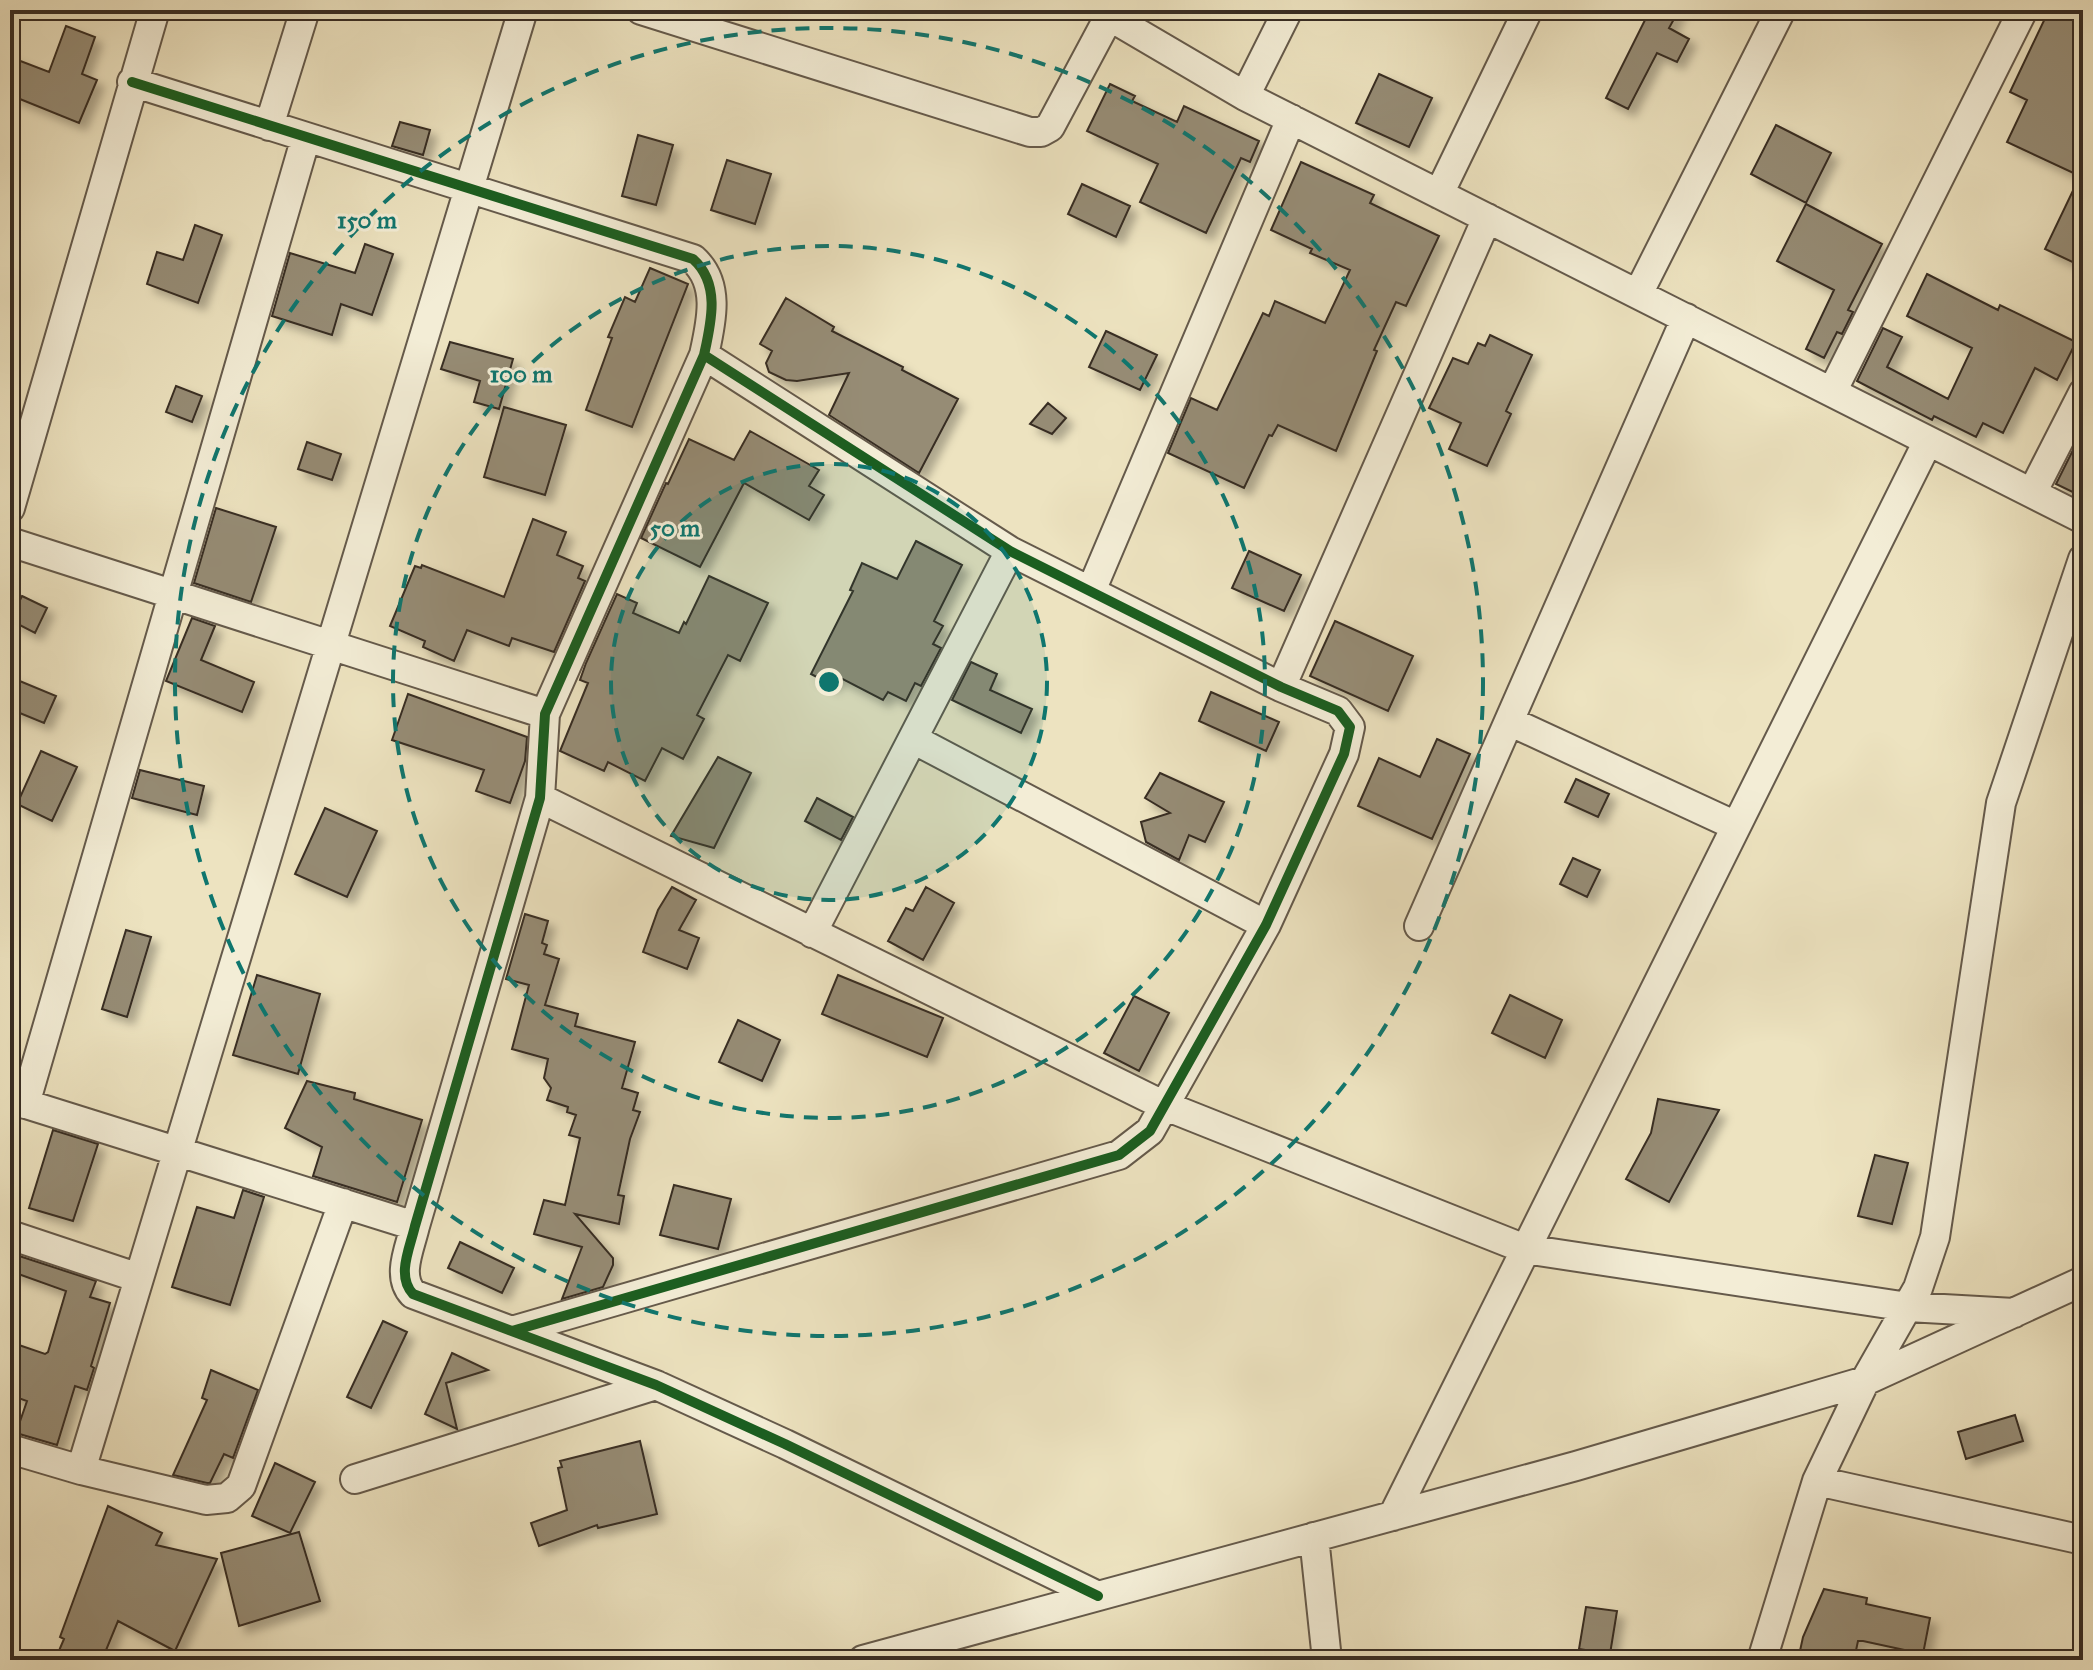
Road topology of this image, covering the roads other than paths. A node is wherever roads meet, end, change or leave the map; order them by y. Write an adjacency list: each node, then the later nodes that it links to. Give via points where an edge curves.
1 (155, 10): 9 (street)
2 (305, 10): 12 (street)
3 (523, 10): 14 (street)
4 (641, 10): 10 (street, via 1030,132 1050,127 1110,21)
5 (1288, 10): 10 (street)
6 (1528, 10): 15 (street)
7 (1781, 10): 17 (street)
8 (2023, 10): 20 (street)
9 (132, 82): 12 (street); 24 (street)
10 (1245, 96): 11 (street)
11 (1291, 119): 15 (street); 29 (street)
12 (269, 126): 13 (street)
13 (306, 137): 14 (street); 30 (street)
14 (468, 189): 19 (street, via 693,259 703,267 712,303); 31 (street)
15 (1439, 194): 16 (street)
16 (1487, 218): 17 (street); 32 (street)
17 (1638, 294): 18 (street)
18 (1686, 318): 20 (street); 34 (street)
19 (704, 355): 27 (street); 33 (street)
20 (1832, 392): 22 (street)
21 (2083, 393): 23 (street)
22 (1928, 441): 23 (street); 37 (street)
23 (2032, 493): 25 (street)
24 (10, 508)
25 (2083, 519)
26 (10, 542): 30 (street)
27 (1010, 551): 29 (street); 35 (street)
28 (2083, 559): 50 (street, via 2001,803 1935,1237)
29 (1091, 591): 32 (street)
30 (173, 594): 31 (street); 41 (street)
31 (330, 645): 33 (street); 43 (street)
32 (1281, 687): 38 (street, via 1338,711 1350,727 1344,754)
33 (545, 714): 36 (street)
34 (1509, 721): 37 (street); 39 (street)
35 (913, 739): 38 (street); 40 (street)
36 (540, 798): 40 (street); 45 (street)
37 (1736, 826): 47 (street)
38 (1266, 925): 42 (street)
39 (1419, 926)
40 (812, 933): 42 (street)
41 (18, 1101): 43 (street)
42 (1163, 1105): 47 (street); 52 (street, via 1150,1131 1119,1155)
43 (177, 1152): 44 (street); 48 (street)
44 (343, 1203): 45 (street); 56 (street, via 241,1486 227,1498 206,1500)
45 (415, 1226): 52 (street, via 404,1274 413,1294)
46 (10, 1235): 48 (street)
47 (1525, 1249): 50 (street); 59 (street)
48 (139, 1278): 56 (street)
49 (2083, 1281): 51 (street)
50 (1908, 1307): 51 (street); 53 (street)
51 (2014, 1313): 53 (street)
52 (512, 1331): 54 (street)
53 (1865, 1381): 58 (street); 59 (street)
54 (656, 1385): 57 (street); 62 (street)
55 (10, 1449): 56 (street)
56 (81, 1470)
57 (355, 1479)
58 (1817, 1481): 61 (street); 65 (street)
59 (1393, 1516): 60 (street)
60 (1314, 1537): 62 (street); 64 (street)
61 (2083, 1540)
62 (1098, 1596): 63 (street)
63 (863, 1660)
64 (1327, 1660)
65 (1762, 1660)

